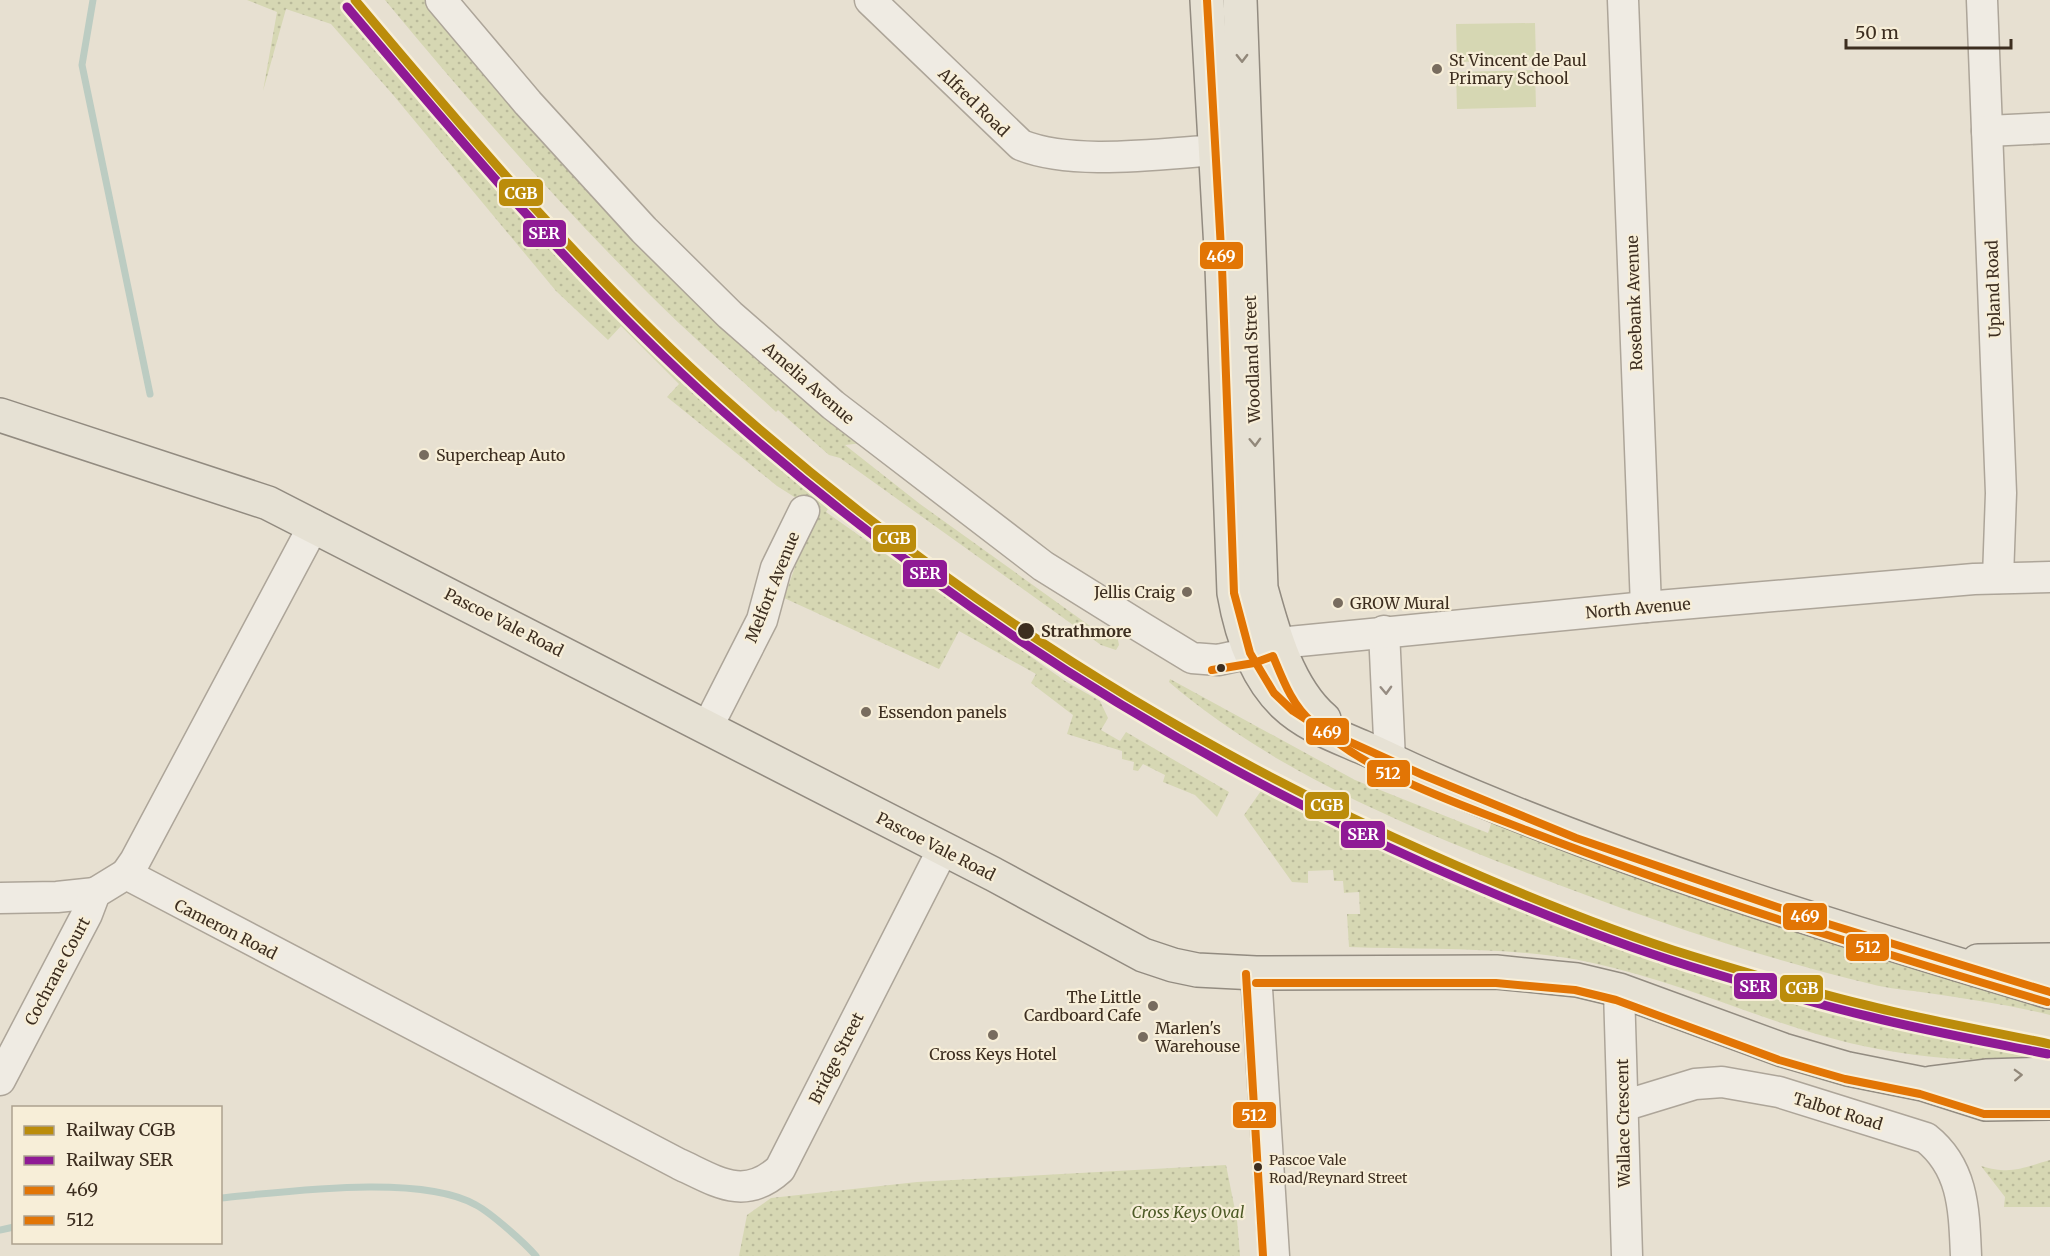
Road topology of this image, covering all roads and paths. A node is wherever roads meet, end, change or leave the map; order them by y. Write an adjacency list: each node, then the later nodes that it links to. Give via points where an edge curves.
1 (441, 0): 17 (street, Amelia Avenue, via 644,230 730,315 833,405 1043,566 1192,658 1218,660)
2 (870, 0): 9 (street, Alfred Road, via 1021,145 1039,153 1081,157)
3 (1207, 0): 9 (main road, Woodland Street)
4 (1240, 0): 9 (main road, Woodland Street, one-way to 9)
5 (1623, 0): 15 (street, Rosebank Avenue)
6 (1982, 0): 8 (street, Upland Road)
7 (2050, 128): 8 (street)
8 (1987, 131): 14 (street, Upland Road, via 2001,493)
9 (1230, 149): 17 (main road, Woodland Street)
10 (0, 415): 12 (main road, Pascoe Vale Road, via 268,503)
11 (804, 511): 18 (street, Melfort Avenue, via 776,568 762,620)
12 (314, 525): 18 (main road, Pascoe Vale Road); 21 (street)
13 (2050, 577): 14 (street, North Avenue)
14 (1998, 578): 15 (street, North Avenue)
15 (1646, 607): 16 (street, North Avenue)
16 (1384, 631): 17 (street, North Avenue); 19 (street, one-way to 19)
17 (1265, 648): 19 (main road, Woodland Street, via 1330,724)
18 (707, 728): 20 (main road, Pascoe Vale Road)
19 (1377, 754): 25 (main road, Woodland Street, via 1498,807 1636,860)
20 (943, 849): 26 (main road, Pascoe Vale Road, via 1143,955 1197,970); 34 (street, Bridge Street, via 780,1169 768,1180 736,1187)
21 (126, 874): 22 (street); 34 (street, Cameron Road)
22 (95, 893): 23 (street); 30 (street, Cochrane Court)
23 (0, 898)
24 (2050, 960): 25 (main road)
25 (1943, 961): 28 (main road, Woodland Street)
26 (1257, 973): 27 (main road, Pascoe Vale Road, via 1496,972 1549,976); 35 (street)
27 (1619, 990): 31 (main road, Pascoe Vale Road, via 1783,1050 1848,1069 1923,1084); 33 (street, Wallace Crescent)
28 (2050, 992)
29 (2050, 1074): 31 (main road, Pascoe Vale Road, one-way to 29)
30 (0, 1080)
31 (1986, 1090): 32 (main road, Pascoe Vale Road)
32 (2050, 1103)
33 (1623, 1106): 36 (street, Wallace Crescent); 37 (street, Talbot Road, via 1695,1084 1722,1082 1779,1092 1926,1138 1939,1148 1954,1172 1962,1197)
34 (679, 1164)
35 (1274, 1256)
36 (1627, 1256)
37 (1966, 1256)

